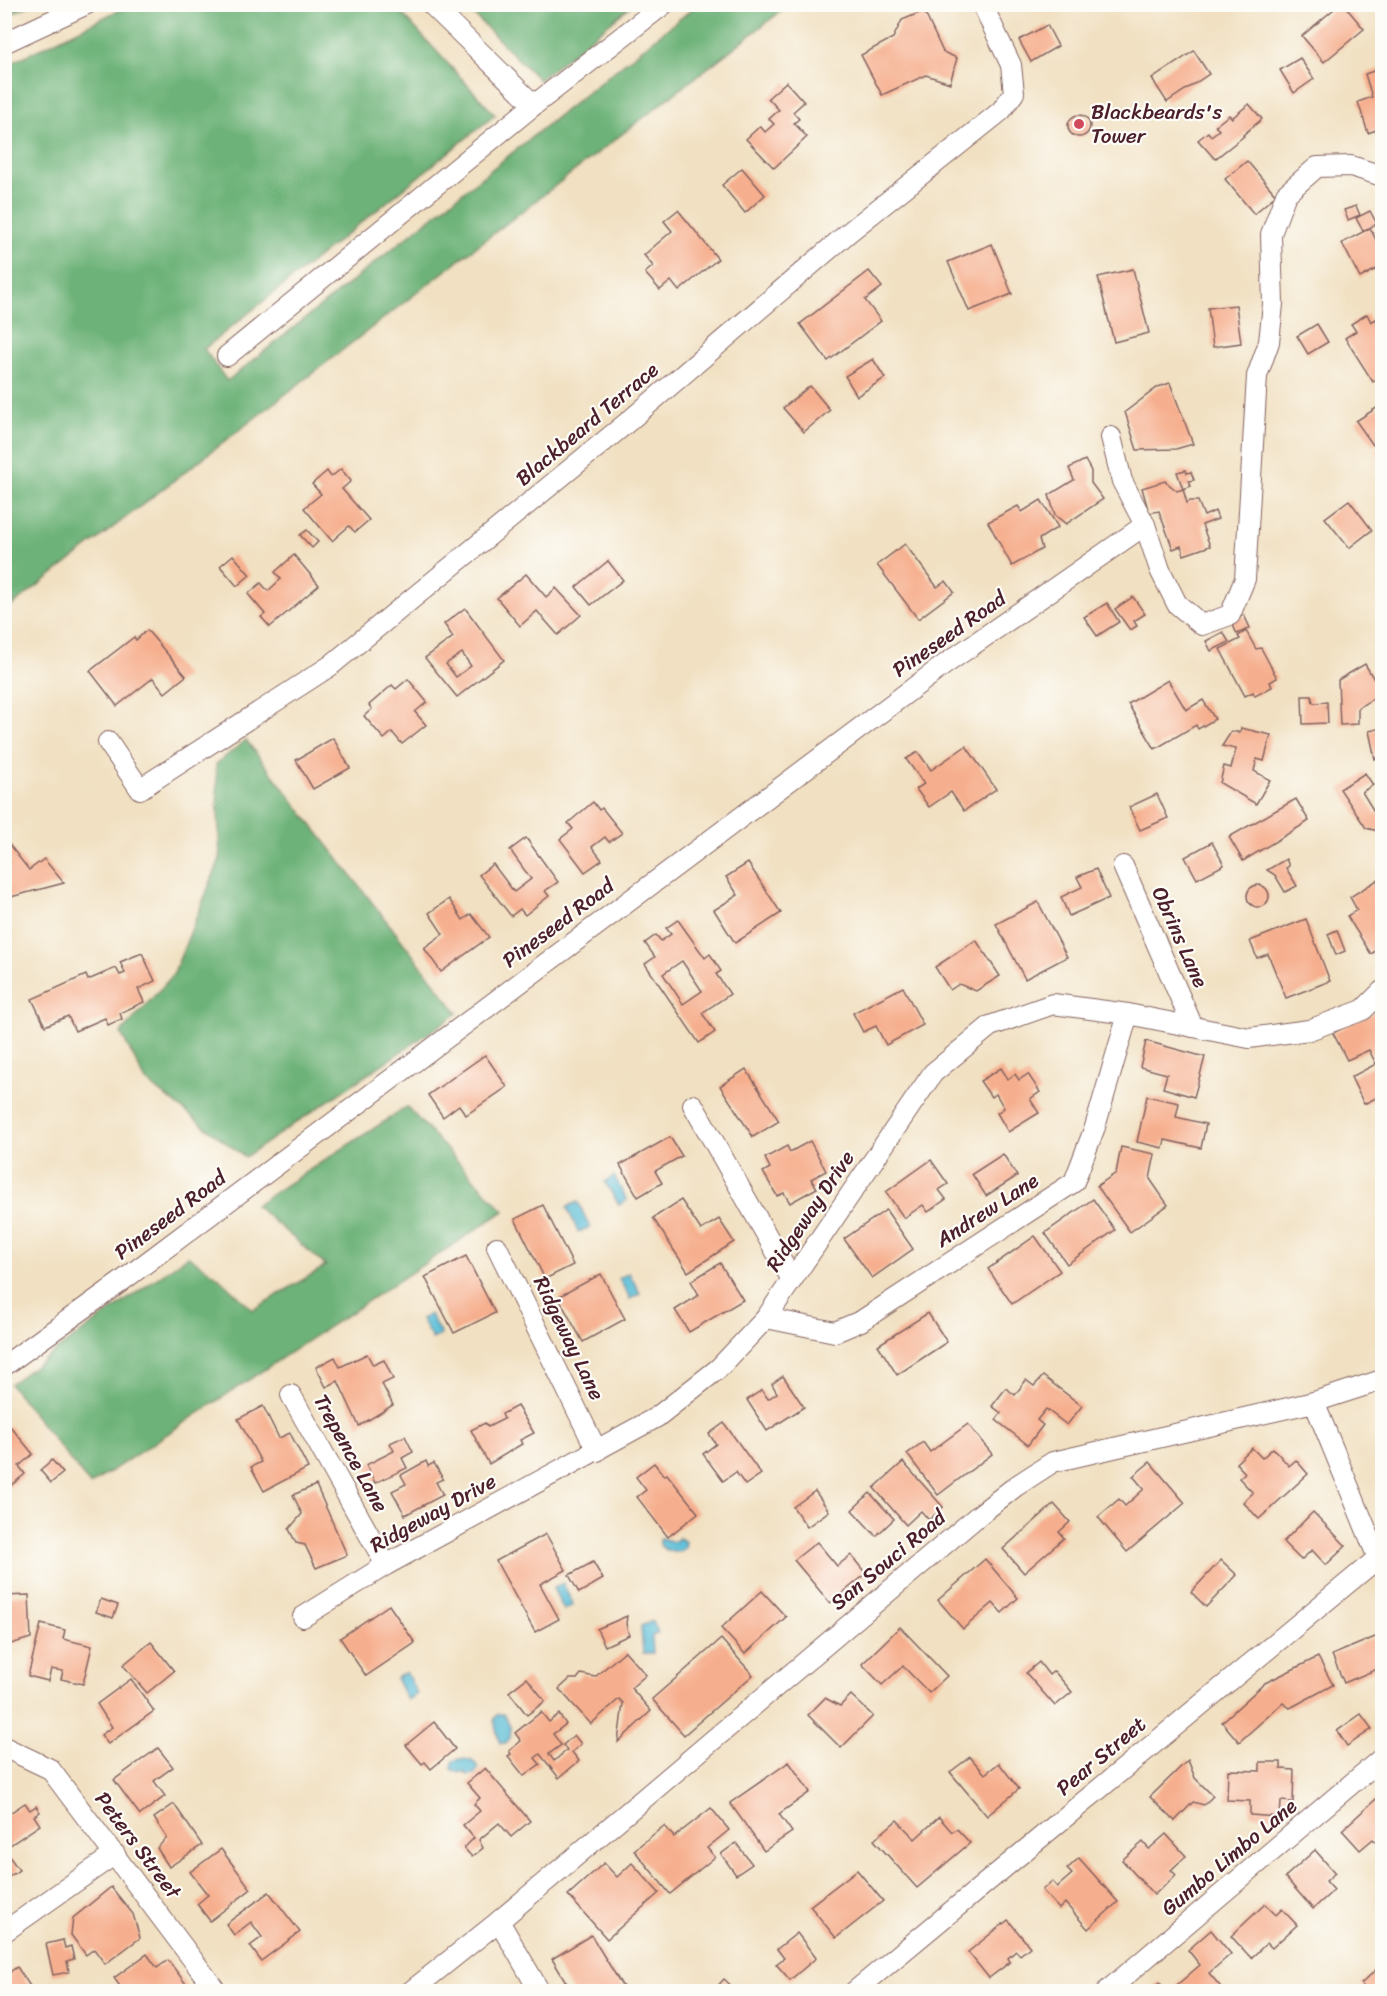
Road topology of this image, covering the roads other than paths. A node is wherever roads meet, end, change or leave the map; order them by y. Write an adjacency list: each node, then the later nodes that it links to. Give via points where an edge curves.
1 (87, 4): 5 (street)
2 (431, 4): 6 (street)
3 (664, 4): 6 (street)
4 (982, 4): 11 (street, Blackbeard Terrace, via 1011,64 1014,93 1001,111 856,226 629,421 330,666 140,789)
5 (4, 43)
6 (534, 105): 8 (street)
7 (1383, 176): 10 (street, via 1351,166 1317,166 1286,194 1271,234 1273,304 1269,342 1257,376 1245,579 1230,615 1202,625 1177,604)
8 (227, 356)
9 (1111, 437): 10 (street, via 1122,481)
10 (1145, 525): 20 (street, Pineseed Road, via 944,665)
11 (108, 742)
12 (1123, 866): 15 (street, Obrins Lane)
13 (1383, 992): 15 (street, Ridgeway Drive, via 1363,1010 1309,1030 1249,1038)
14 (1128, 1014): 15 (street, Ridgeway Drive); 18 (street, Ridgeway Drive, via 1053,1004 990,1026 933,1073); 19 (street, Andrew Lane, via 1095,1127 1074,1182 861,1320 836,1332)
15 (1193, 1027)
16 (693, 1105): 18 (street)
17 (497, 1247): 24 (street, Ridgeway Lane)
18 (792, 1281): 19 (street, Ridgeway Drive)
19 (766, 1318): 24 (street, Ridgeway Drive, via 719,1368 657,1417)
20 (4, 1366)
21 (1383, 1380): 23 (street, San Souci Road)
22 (291, 1395): 26 (street, Trepence Lane)
23 (1314, 1402): 25 (street); 31 (street, San Souci Road, via 1053,1462 979,1515)
24 (597, 1451): 26 (street, Ridgeway Drive)
25 (1380, 1564): 36 (street, Pear Street)
26 (386, 1565): 27 (street, Ridgeway Drive)
27 (303, 1617)
28 (4, 1747): 30 (street, Peters Street, via 50,1769)
29 (1383, 1758): 37 (street, Gumbo Limbo Lane)
30 (115, 1854): 32 (street); 33 (street, Peters Street)
31 (499, 1921): 34 (street, San Souci Road); 35 (street)
32 (4, 1932)
33 (217, 1992)
34 (410, 1992)
35 (540, 1992)
36 (854, 1992)
37 (1106, 1992)

